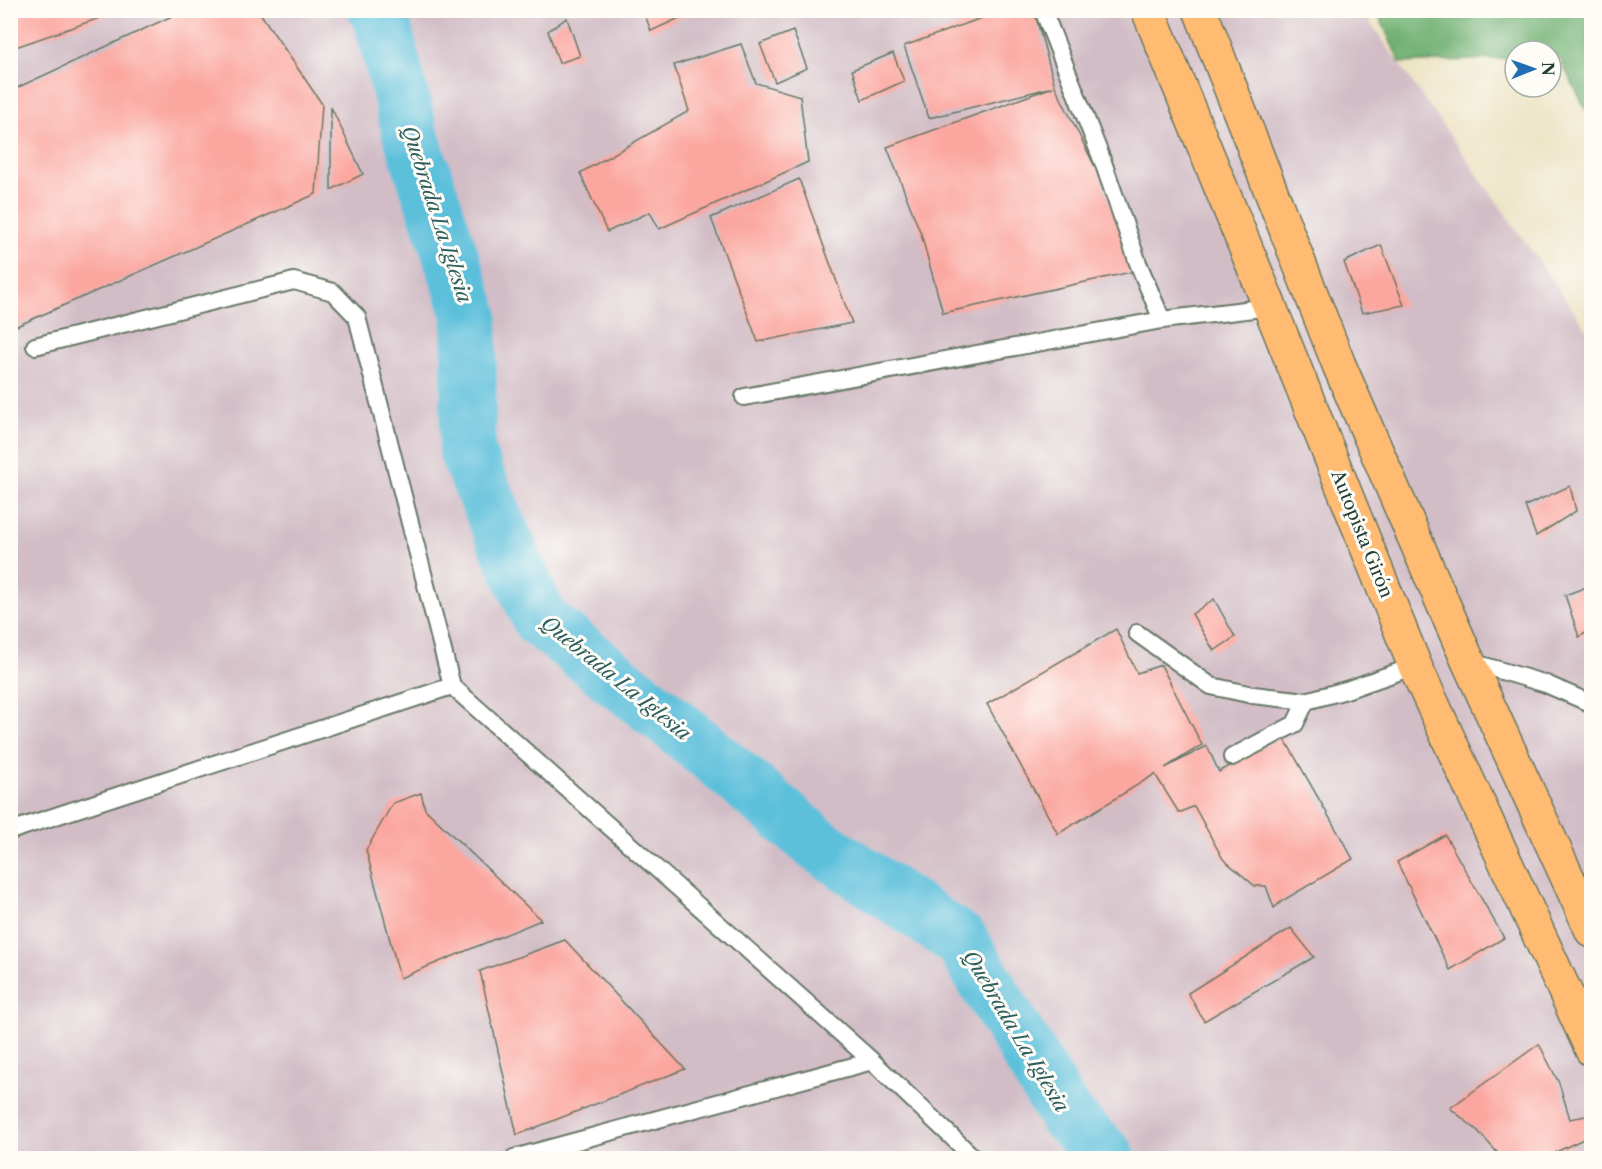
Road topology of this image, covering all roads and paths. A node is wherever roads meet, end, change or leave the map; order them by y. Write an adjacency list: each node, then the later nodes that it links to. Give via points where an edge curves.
1 (1043, 10): 5 (lane)
2 (1148, 10): 4 (highway, Autopista Girón)
3 (1200, 10): 9 (highway, via 1339,365)
4 (1270, 306): 5 (lane); 10 (highway, Autopista Girón)
5 (1162, 320): 7 (lane)
6 (35, 346): 11 (lane, via 294,280 333,291 357,317)
7 (744, 397)
8 (1137, 633): 12 (lane, via 1211,686)
9 (1468, 661): 13 (lane, via 1546,684); 16 (highway)
10 (1415, 666): 12 (lane); 17 (highway, Autopista Girón)
11 (452, 686): 15 (lane); 18 (lane)
12 (1306, 701): 14 (lane, via 1295,724)
13 (1592, 704)
14 (1232, 757)
15 (10, 831)
16 (1592, 931)
17 (1592, 1050)
18 (872, 1061): 19 (lane); 20 (lane)
19 (514, 1158)
20 (974, 1158)

